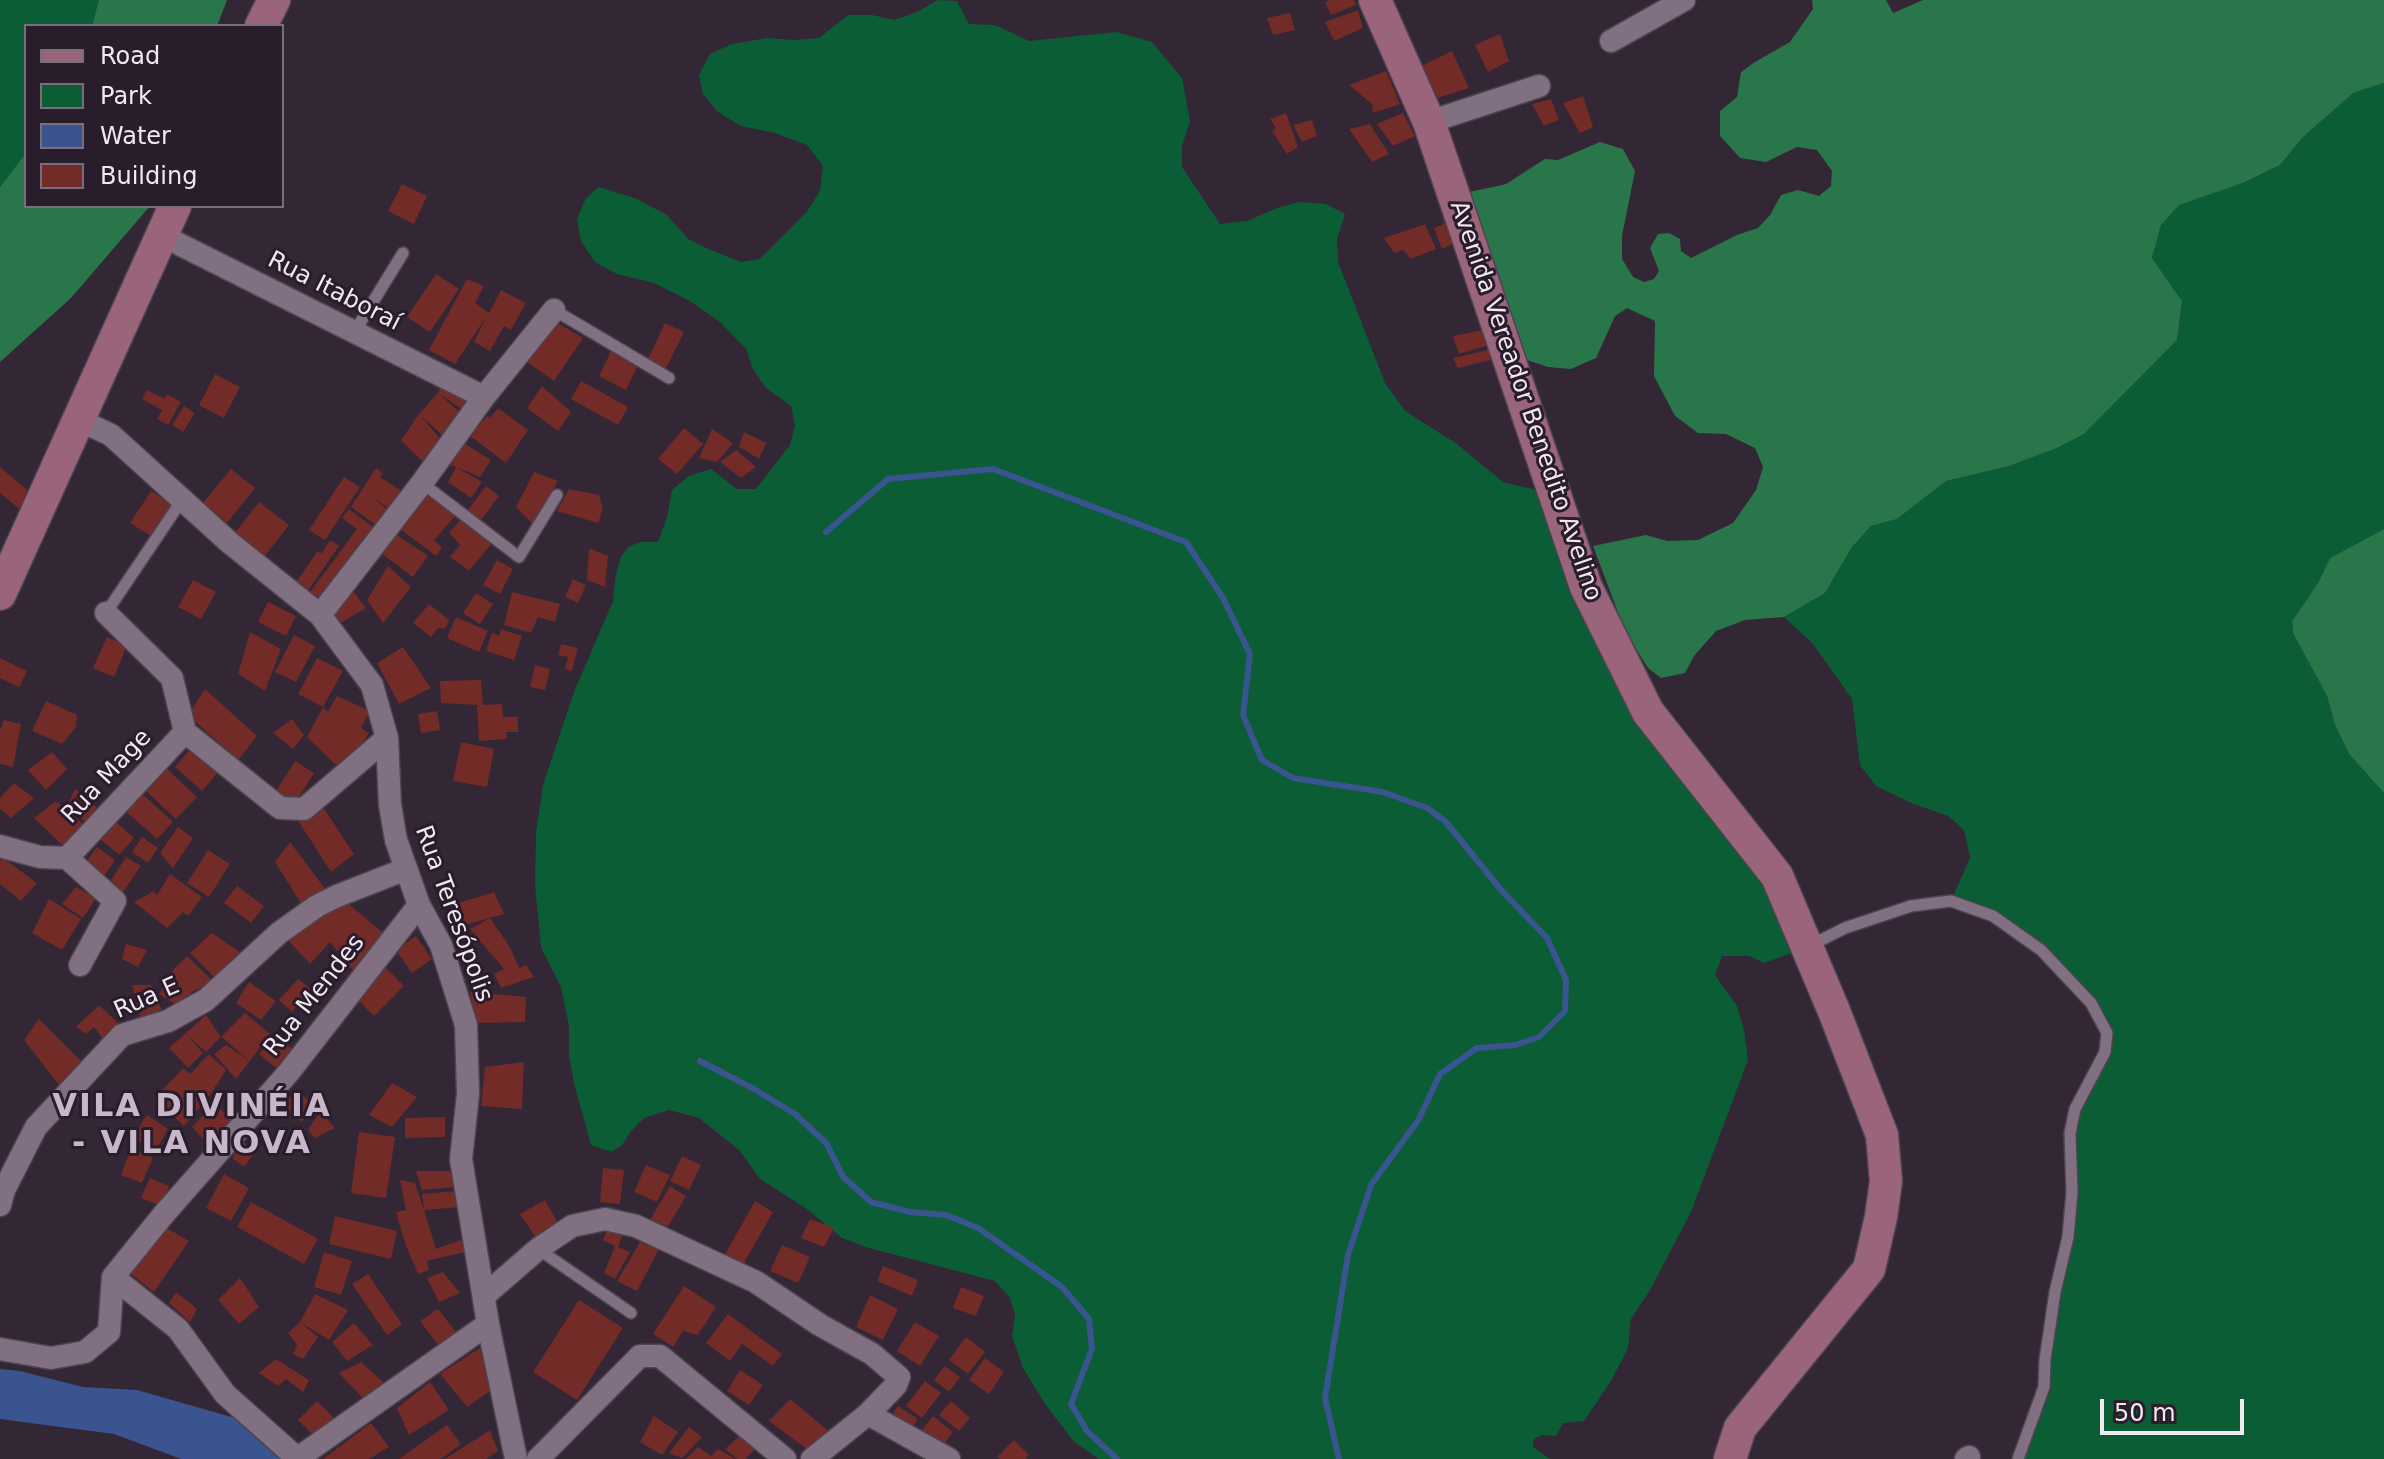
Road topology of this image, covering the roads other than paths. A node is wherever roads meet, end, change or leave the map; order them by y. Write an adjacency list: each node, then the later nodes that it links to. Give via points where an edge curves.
1 (274, 0): 4 (main road)
2 (1375, 0): 7 (main road, Avenida Vereador Benedito Avelino)
3 (1684, 0): 5 (street)
4 (262, 24)
5 (1611, 41)
6 (1539, 86): 7 (street)
7 (1429, 122): 28 (main road, Avenida Vereador Benedito Avelino, via 1586,587 1648,712 1777,876)
8 (174, 208): 9 (main road)
9 (161, 235): 12 (street, Rua Itaboraí); 15 (main road)
10 (403, 253): 12 (lane)
11 (554, 310): 13 (lane); 14 (street)
12 (355, 331): 14 (street, Rua Itaboraí)
13 (669, 378)
14 (484, 397): 16 (street)
15 (79, 420): 18 (street, Rua Teresópolis, via 111,435); 19 (main road)
16 (422, 483): 17 (lane, via 519,557); 21 (street)
17 (557, 495)
18 (182, 500): 20 (lane); 21 (street, Rua Teresópolis)
19 (0, 594)
20 (106, 613): 22 (street, via 172,678)
21 (320, 615): 23 (street, Rua Teresópolis, via 372,685)
22 (185, 732): 23 (street, via 280,808 304,809); 25 (street, Rua Mage)
23 (387, 738): 26 (street, Rua Teresópolis, via 390,805)
24 (0, 846): 25 (street)
25 (67, 858): 29 (street, via 115,901)
26 (406, 869): 27 (street, Rua Teresópolis); 30 (street, Rua E, via 317,906 206,1000 168,1021 122,1035 36,1127)
27 (419, 905): 32 (street, Rua Mendes, via 289,1072); 33 (street, Rua Teresópolis, via 441,945 466,1025 468,1094 461,1159)
28 (1808, 947): 44 (main road, Avenida Vereador Benedito Avelino, via 1882,1135 1886,1181 1881,1217 1869,1269 1740,1428); 45 (lane, via 1911,906 1951,901 1993,916 2041,950 2091,1003 2107,1033 2105,1052 2075,1109 2068,1237 2055,1292 2044,1387)
29 (80, 965)
30 (0, 1205)
31 (538, 1249): 33 (street); 34 (lane); 37 (street, via 572,1226 605,1219 636,1226 756,1282 872,1354 899,1377)
32 (113, 1277): 36 (street, via 109,1332 85,1352 51,1358); 38 (street, via 178,1329 225,1394)
33 (485, 1295): 35 (street, Rua Teresópolis)
34 (631, 1313)
35 (488, 1324): 38 (street); 39 (street, Rua Teresópolis)
36 (0, 1349)
37 (868, 1414): 42 (street); 43 (street)
38 (298, 1459)
39 (516, 1459)
40 (538, 1459): 41 (street, via 640,1356 660,1356)
41 (785, 1459)
42 (812, 1459)
43 (949, 1459)
44 (1730, 1459)
45 (2018, 1459)

